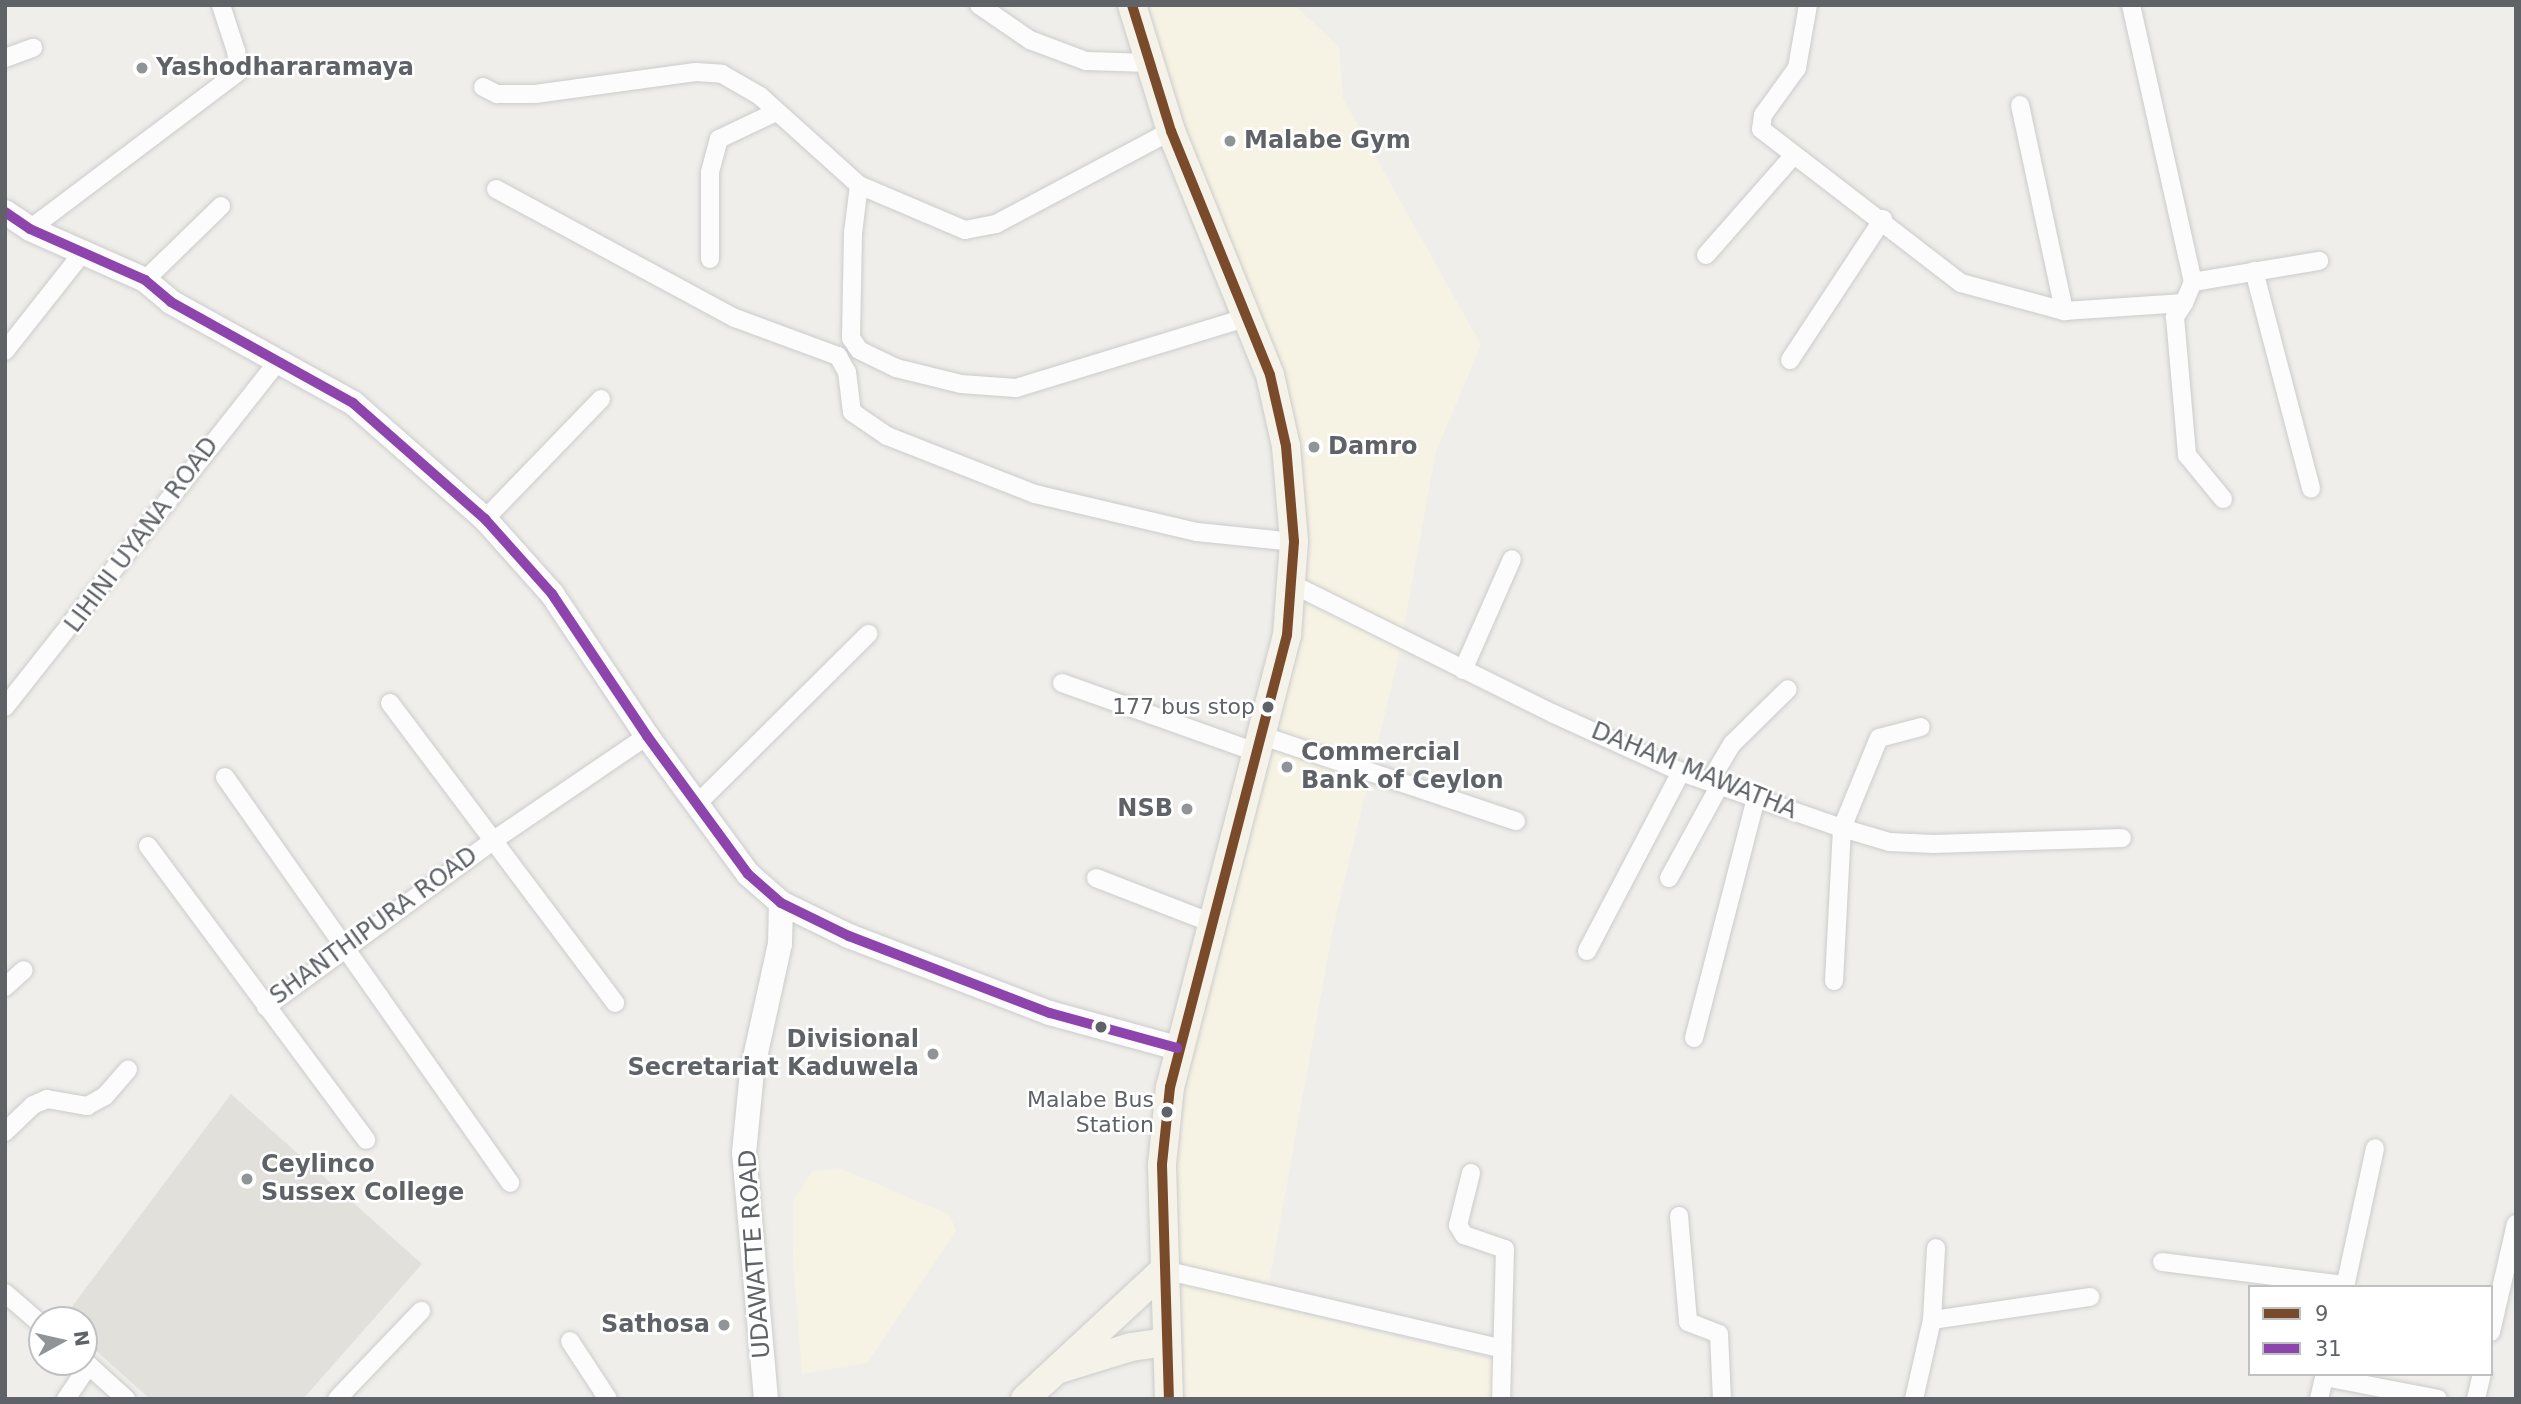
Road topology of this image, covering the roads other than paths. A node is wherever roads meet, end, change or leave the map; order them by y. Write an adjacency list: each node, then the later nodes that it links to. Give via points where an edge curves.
1 (221, 5): 19 (street, via 238,72)
2 (979, 5): 8 (street, via 1030,40 1086,61)
3 (1132, 5): 8 (main road)
4 (1808, 5): 13 (street, via 1797,68 1763,115 1761,129)
5 (2131, 5): 26 (street)
6 (33, 48): 7 (street)
7 (5, 58)
8 (1149, 63): 12 (main road)
9 (484, 87): 11 (street, via 497,94 535,94 696,72 722,74 760,96)
10 (2020, 105): 28 (street)
11 (776, 112): 14 (street); 22 (street, via 719,139 710,173)
12 (1171, 131): 14 (street, via 979,229 965,230); 29 (main road)
13 (1794, 155): 18 (street); 21 (street)
14 (859, 186): 29 (street, via 853,233 851,338 859,351 896,368 961,384 1016,388)
15 (496, 189): 37 (street, via 736,318 838,356 847,372 852,412 887,436 1035,494 1198,532)
16 (221, 206): 25 (street)
17 (5, 212): 19 (street)
18 (1883, 219): 28 (street, via 1961,283); 31 (street)
19 (30, 229): 20 (street)
20 (84, 251): 25 (street); 30 (street)
21 (1706, 255)
22 (710, 259)
23 (2319, 261): 24 (street)
24 (2254, 271): 26 (street); 34 (street)
25 (145, 280): 32 (street, via 171,302)
26 (2193, 282): 27 (street)
27 (2184, 303): 28 (street); 35 (street, via 2175,317 2187,455)
28 (2064, 311)
29 (1248, 317): 37 (main road, via 1270,375 1286,446)
30 (5, 351)
31 (1790, 360)
32 (277, 363): 36 (street, via 353,403); 45 (street, LIHINI UYANA ROAD)
33 (601, 398): 36 (street)
34 (2311, 489)
35 (2223, 499)
36 (485, 519): 47 (street, via 552,594)
37 (1294, 542): 39 (main road)
38 (1512, 559): 41 (street)
39 (1294, 585): 41 (street, DAHAM MAWATHA); 48 (main road)
40 (868, 634): 53 (street)
41 (1463, 670): 49 (street, DAHAM MAWATHA)
42 (1062, 683): 48 (street)
43 (1788, 689): 51 (street, via 1732,744)
44 (390, 703): 57 (street)
45 (5, 707)
46 (1921, 727): 55 (street, via 1879,738)
47 (647, 736): 53 (street); 57 (street, SHANTHIPURA ROAD)
48 (1261, 745): 54 (street); 62 (main road)
49 (1681, 772): 51 (street, DAHAM MAWATHA); 64 (street)
50 (225, 776): 63 (street)
51 (1715, 783): 52 (street, DAHAM MAWATHA); 60 (street)
52 (1756, 799): 55 (street, DAHAM MAWATHA); 70 (street)
53 (696, 804): 61 (street, via 748,874)
54 (1516, 821)
55 (1842, 828): 56 (street, DAHAM MAWATHA, via 1889,842 1934,844); 66 (street)
56 (2122, 838)
57 (494, 840): 63 (street, SHANTHIPURA ROAD); 68 (street)
58 (148, 846): 69 (street, SHANTHIPURA ROAD)
59 (1096, 878): 62 (street)
60 (1669, 878)
61 (781, 903): 71 (street, via 849,936 1050,1013); 103 (street, UDAWATTE ROAD, via 780,944 752,1071 744,1153)
62 (1212, 923): 71 (main road)
63 (348, 947): 69 (street, SHANTHIPURA ROAD); 77 (street)
64 (1587, 951)
65 (24, 970): 67 (street)
66 (1834, 981)
67 (5, 987)
68 (615, 1003)
69 (266, 1007): 74 (street)
70 (1694, 1038)
71 (1177, 1048): 82 (main road, via 1162,1165)
72 (128, 1070): 73 (street, via 105,1096 87,1106 47,1099 33,1105)
73 (5, 1132)
74 (366, 1140)
75 (2375, 1148): 84 (street)
76 (1471, 1173): 93 (street, via 1458,1225 1464,1235 1506,1248)
77 (510, 1183)
78 (1679, 1216): 107 (street, via 1688,1322 1719,1334)
79 (2516, 1224): 90 (street)
80 (1936, 1248): 89 (street)
81 (2162, 1262): 83 (street)
82 (1164, 1270): 92 (main road); 93 (street); 94 (main road)
83 (2337, 1285)
84 (2345, 1285)
85 (5, 1293): 88 (street)
86 (2090, 1297): 89 (street)
87 (421, 1311): 101 (street)
88 (28, 1313)
89 (1932, 1320): 108 (street)
90 (2493, 1323)
91 (570, 1342): 102 (street)
92 (1166, 1342): 94 (main road, via 1131,1347); 105 (main road)
93 (1500, 1348): 106 (street)
94 (1054, 1371): 104 (main road)
95 (98, 1374): 100 (street)
96 (79, 1376): 99 (street)
97 (2325, 1376): 109 (street); 110 (street)
98 (2482, 1376): 111 (street)
99 (66, 1399)
100 (126, 1399)
101 (337, 1399)
102 (608, 1399)
103 (766, 1399)
104 (1025, 1399)
105 (1169, 1399)
106 (1501, 1399)
107 (1722, 1399)
108 (1914, 1399)
109 (2319, 1399)
110 (2438, 1399)
111 (2476, 1399)

